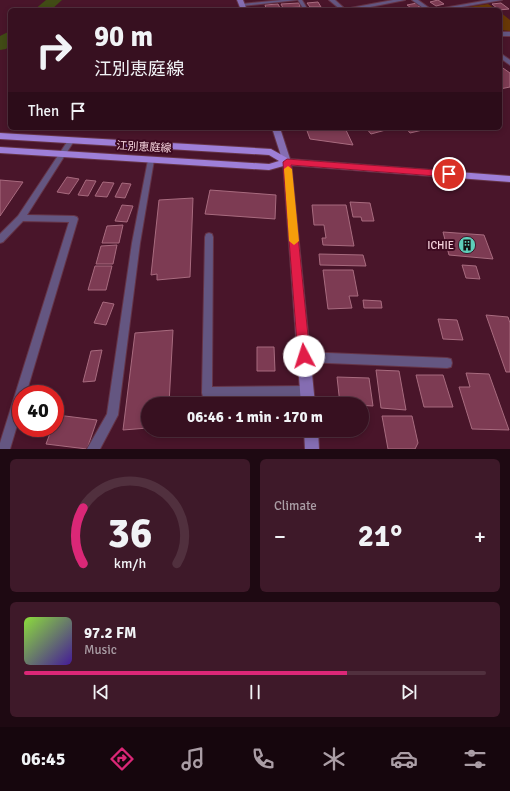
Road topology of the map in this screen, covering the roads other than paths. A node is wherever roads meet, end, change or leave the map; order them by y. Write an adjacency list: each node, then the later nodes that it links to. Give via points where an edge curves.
1 (295, 0): 6 (lane)
2 (332, 0): 7 (street)
3 (402, 0): 8 (street)
4 (415, 0): 9 (street)
5 (499, 0): 10 (street)
6 (242, 5)
7 (342, 8)
8 (356, 8)
9 (426, 8)
10 (447, 8)
11 (502, 57): 12 (street)
12 (510, 63)
13 (277, 130): 19 (street)
14 (0, 136): 15 (main road, 江別恵庭線)
15 (71, 141): 17 (lane); 19 (main road, 江別恵庭線, via 271,152)
16 (0, 150): 17 (main road, 江別恵庭線)
17 (62, 155): 18 (main road, 江別恵庭線); 21 (lane)
18 (150, 160): 19 (main road, 江別恵庭線, via 269,167); 30 (lane, via 112,415)
19 (287, 162): 20 (main road, 江別恵庭線); 24 (street)
20 (510, 179)
21 (21, 218): 23 (lane); 29 (lane, via 74,219)
22 (209, 237): 26 (lane, via 207,392)
23 (0, 239)
24 (304, 356): 25 (lane); 26 (street)
25 (447, 363)
26 (307, 391): 27 (street)
27 (307, 397)
28 (311, 437): 31 (street)
29 (4, 449)
30 (93, 449)
31 (312, 449)

